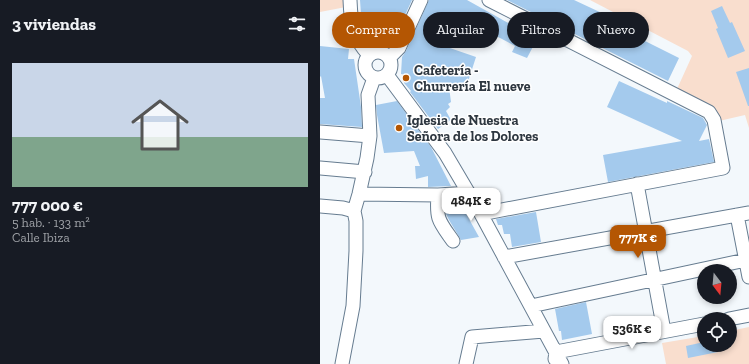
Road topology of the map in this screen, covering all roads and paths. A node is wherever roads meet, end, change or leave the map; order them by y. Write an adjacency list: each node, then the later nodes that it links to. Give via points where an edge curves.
1 (350, 0): 4 (street, via 355,36)
2 (421, 0): 5 (street, via 400,48)
3 (498, 2): 12 (street, via 709,112 714,120 723,168)
4 (369, 55): 5 (street, via 380,52); 7 (street, via 365,66 367,73)
5 (389, 58): 6 (street, via 391,68)
6 (387, 75): 7 (street); 13 (street, via 445,153)
7 (374, 78): 9 (street, via 368,95)
8 (320, 132): 9 (street)
9 (370, 136): 11 (street)
10 (320, 168): 11 (street)
11 (365, 172): 14 (street)
12 (637, 184): 18 (street); 20 (street)
13 (469, 193): 15 (street); 18 (street)
14 (359, 194): 15 (street); 17 (street)
15 (438, 195): 21 (street, via 438,218)
16 (320, 206): 17 (street)
17 (354, 211): 33 (street, via 355,290)
18 (481, 214): 22 (street)
19 (743, 214): 20 (street); 23 (street)
20 (646, 232): 22 (street); 25 (street)
21 (453, 241)
22 (504, 257): 26 (street)
23 (746, 260): 24 (street); 25 (street)
24 (749, 277)
25 (654, 279): 26 (street); 31 (street)
26 (531, 306): 30 (street)
27 (749, 315): 28 (street)
28 (737, 317)
29 (697, 325): 31 (street)
30 (544, 331): 32 (street); 34 (street, via 472,337)
31 (664, 331): 32 (street)
32 (555, 358): 35 (street)
33 (342, 364)
34 (466, 364)
35 (562, 364)

